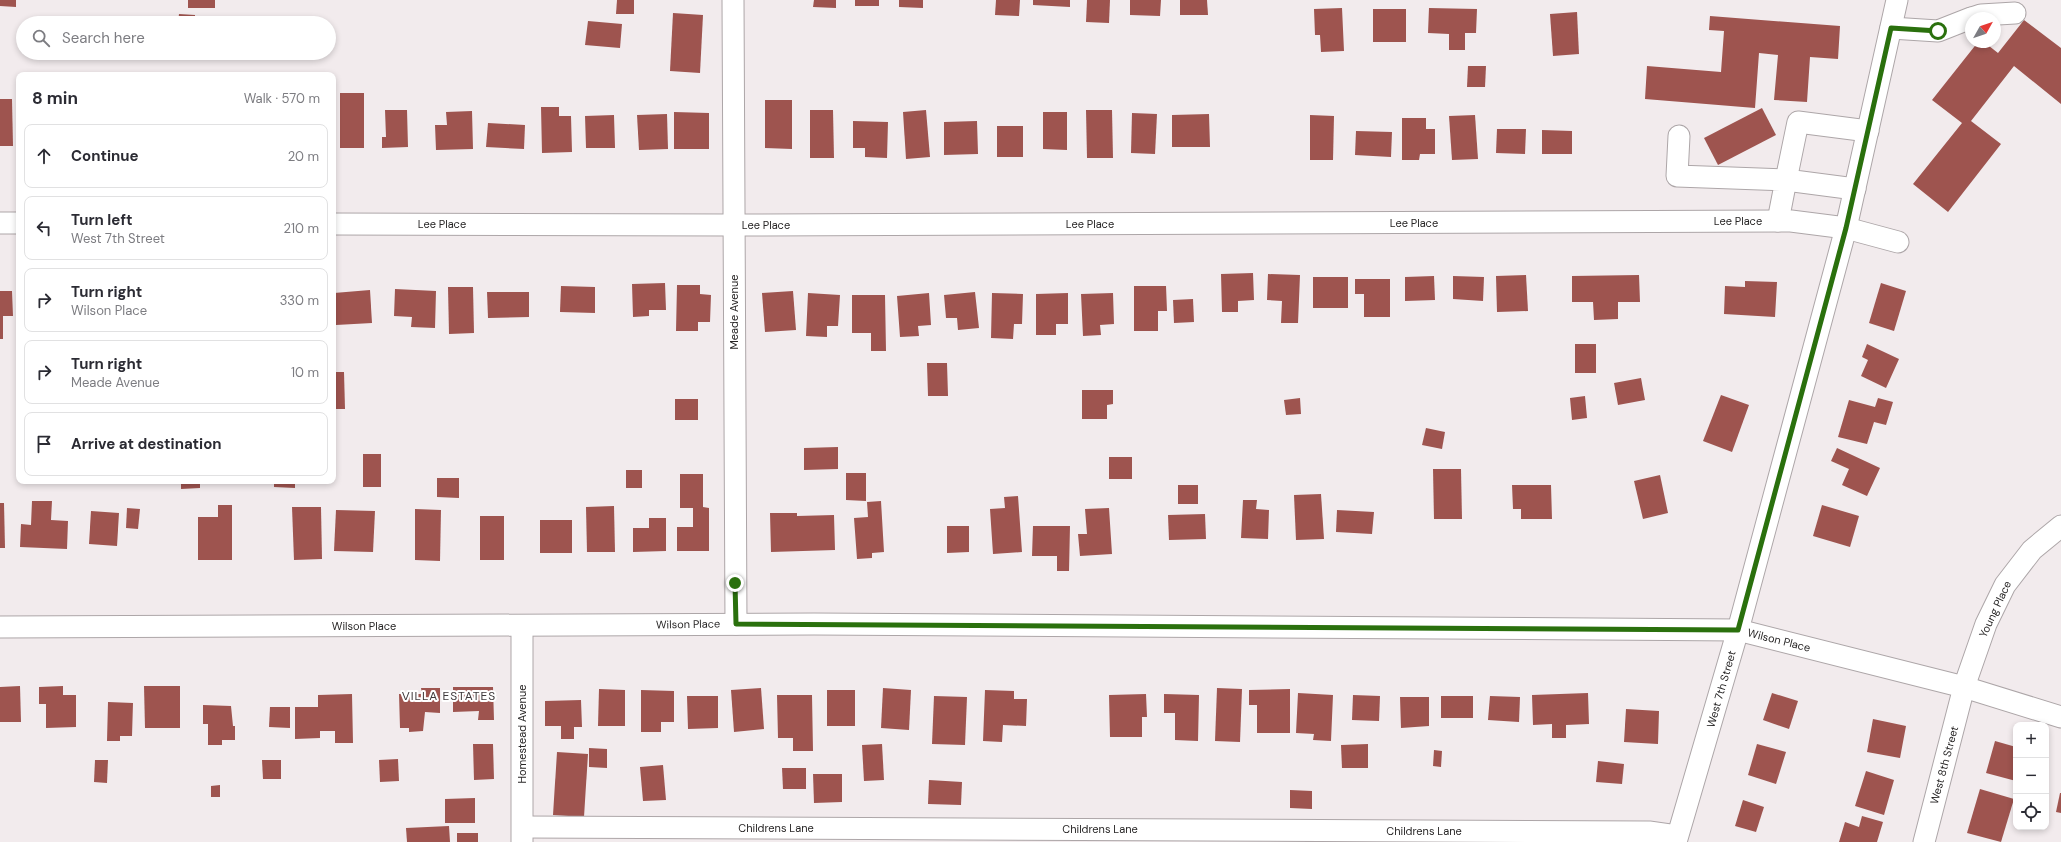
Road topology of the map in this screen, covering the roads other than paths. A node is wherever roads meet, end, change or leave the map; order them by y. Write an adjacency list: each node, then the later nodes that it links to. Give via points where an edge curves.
1 (733, 0): 15 (street, Meade Avenue)
2 (1897, 0): 6 (street, West 7th Street)
3 (2015, 13): 4 (street)
4 (2001, 14)
5 (1965, 21): 6 (street, via 1938,31)
6 (1891, 28): 7 (street, West 7th Street)
7 (1868, 131): 9 (street, via 1798,122); 10 (street, West 7th Street)
8 (1679, 136): 9 (street, via 1677,176)
9 (1786, 180): 10 (street); 11 (street)
10 (1855, 189): 16 (street, West 7th Street)
11 (1778, 221): 15 (street, Lee Place); 16 (street, Lee Place)
12 (0, 223): 13 (street)
13 (16, 223)
14 (336, 224): 15 (street, Lee Place)
15 (734, 225): 19 (street, Meade Avenue)
16 (1846, 228): 17 (street, Lee Place); 22 (street, West 7th Street)
17 (1898, 242)
18 (2061, 526): 23 (street, Young Place, via 2032,550 2005,585 1986,624)
19 (736, 624): 20 (street, Wilson Place); 22 (street, Wilson Place)
20 (522, 626): 21 (street, Wilson Place); 25 (street, Homestead Avenue)
21 (0, 627)
22 (1738, 630): 23 (street, Wilson Place); 26 (street, West 7th Street)
23 (1964, 687): 24 (street, Wilson Place); 27 (street, West 8th Street)
24 (2061, 717)
25 (522, 834): 26 (street, Childrens Lane, via 1649,832)
26 (1676, 839)
27 (1924, 842)

